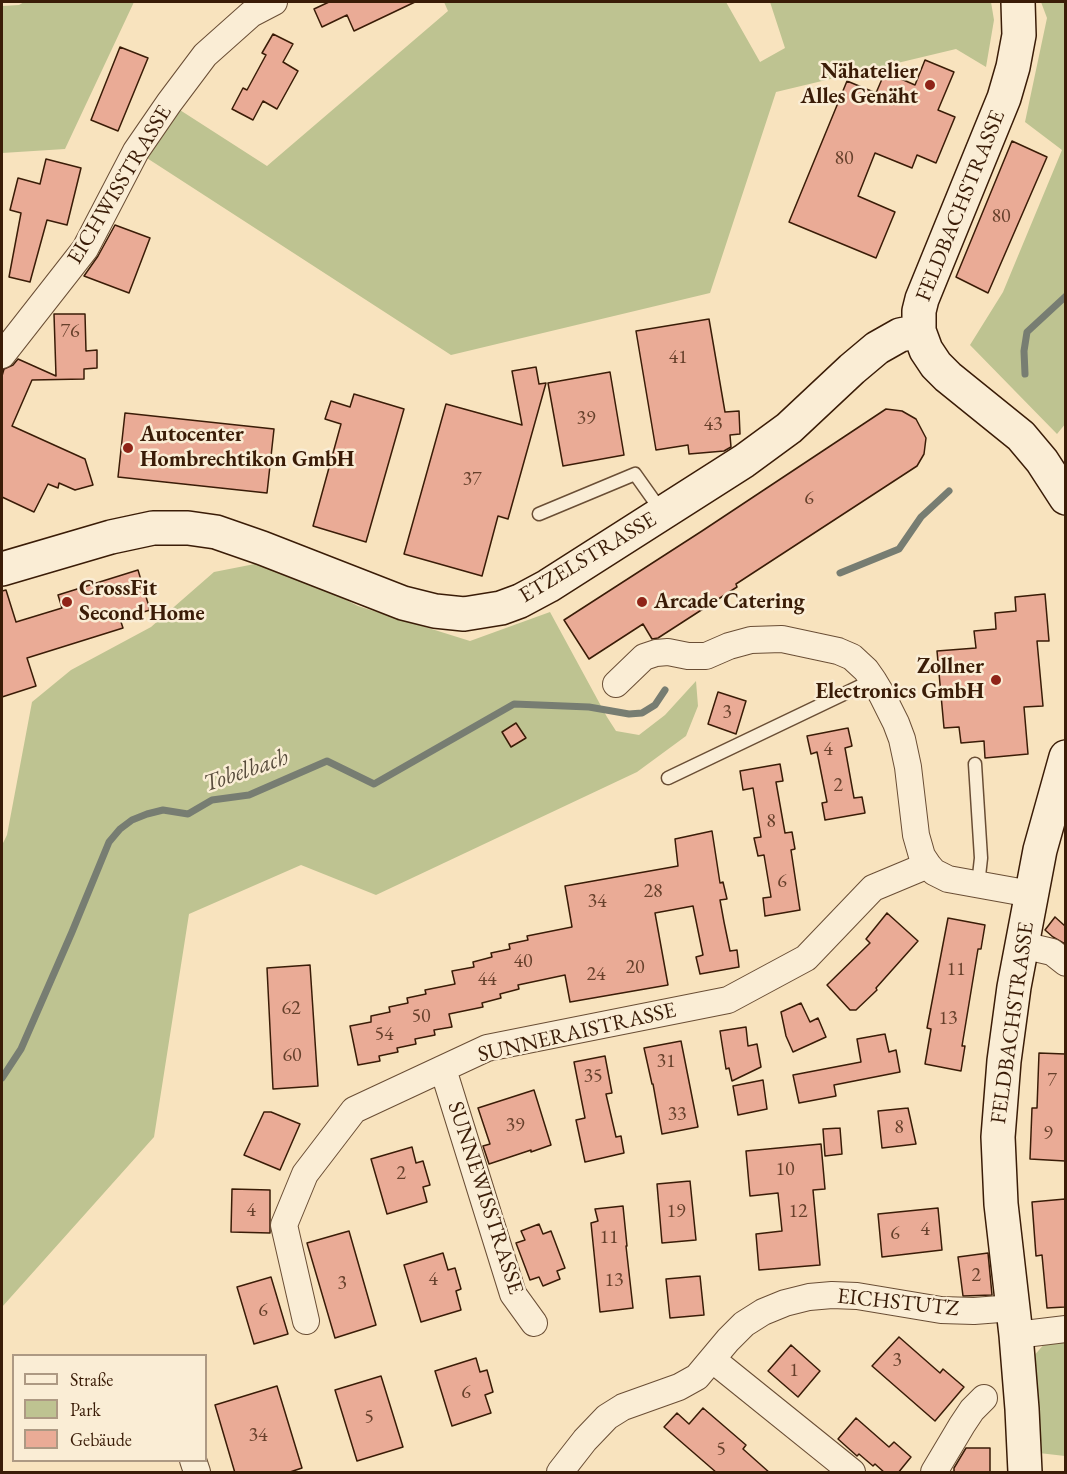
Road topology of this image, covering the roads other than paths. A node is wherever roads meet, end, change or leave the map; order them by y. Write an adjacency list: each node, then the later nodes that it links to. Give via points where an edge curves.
1 (274, 2): 4 (street, EICHWISSTRASSE, via 251,14 205,55 136,152 85,249)
2 (1018, 2): 3 (main road, FELDBACHSTRASSE, via 1019,35 1004,99 925,291 919,311)
3 (920, 331): 5 (main road, FELDBACHSTRASSE, via 936,365 1020,436 1042,461); 6 (main road, ETZELSTRASSE, via 900,335 877,348 789,428)
4 (2, 355)
5 (1065, 498)
6 (662, 513): 7 (lane, via 635,474); 8 (main road, ETZELSTRASSE, via 520,601 464,614 403,603 262,548 216,532 188,528 153,528 111,537)
7 (539, 514)
8 (2, 569)
9 (873, 680): 10 (street, via 859,662 845,654 782,639 751,640 706,656 656,653 644,657); 13 (lane); 14 (street, via 902,738 916,835)
10 (616, 684)
11 (1065, 757): 16 (main road, FELDBACHSTRASSE)
12 (975, 764): 15 (lane, via 981,858)
13 (668, 778)
14 (928, 865): 15 (street, via 948,879); 19 (street, SUNNERAISTRASSE, via 873,888 806,958 728,1000 487,1048)
15 (978, 885): 16 (street)
16 (1031, 894): 17 (main road, FELDBACHSTRASSE)
17 (1022, 945): 18 (street, via 1052,952); 21 (main road, FELDBACHSTRASSE, via 1004,1061 998,1137)
18 (1065, 963)
19 (443, 1069): 20 (street, SUNNERAISTRASSE, via 354,1110 304,1173 284,1225); 22 (street, SUNNEWISSTRASSE, via 513,1293)
20 (306, 1321)
21 (1014, 1321): 23 (street, EICHSTUTZ); 24 (street, EICHSTUTZ, via 974,1311 941,1310 857,1296 809,1297 763,1312 744,1324); 29 (main road, FELDBACHSTRASSE)
22 (534, 1323)
23 (1065, 1329)
24 (713, 1360): 26 (street, EICHSTUTZ, via 697,1377 679,1387 623,1407 607,1418); 27 (street)
25 (984, 1398): 28 (street, via 962,1425)
26 (560, 1473)
27 (852, 1473)
28 (934, 1473)
29 (1025, 1473)

